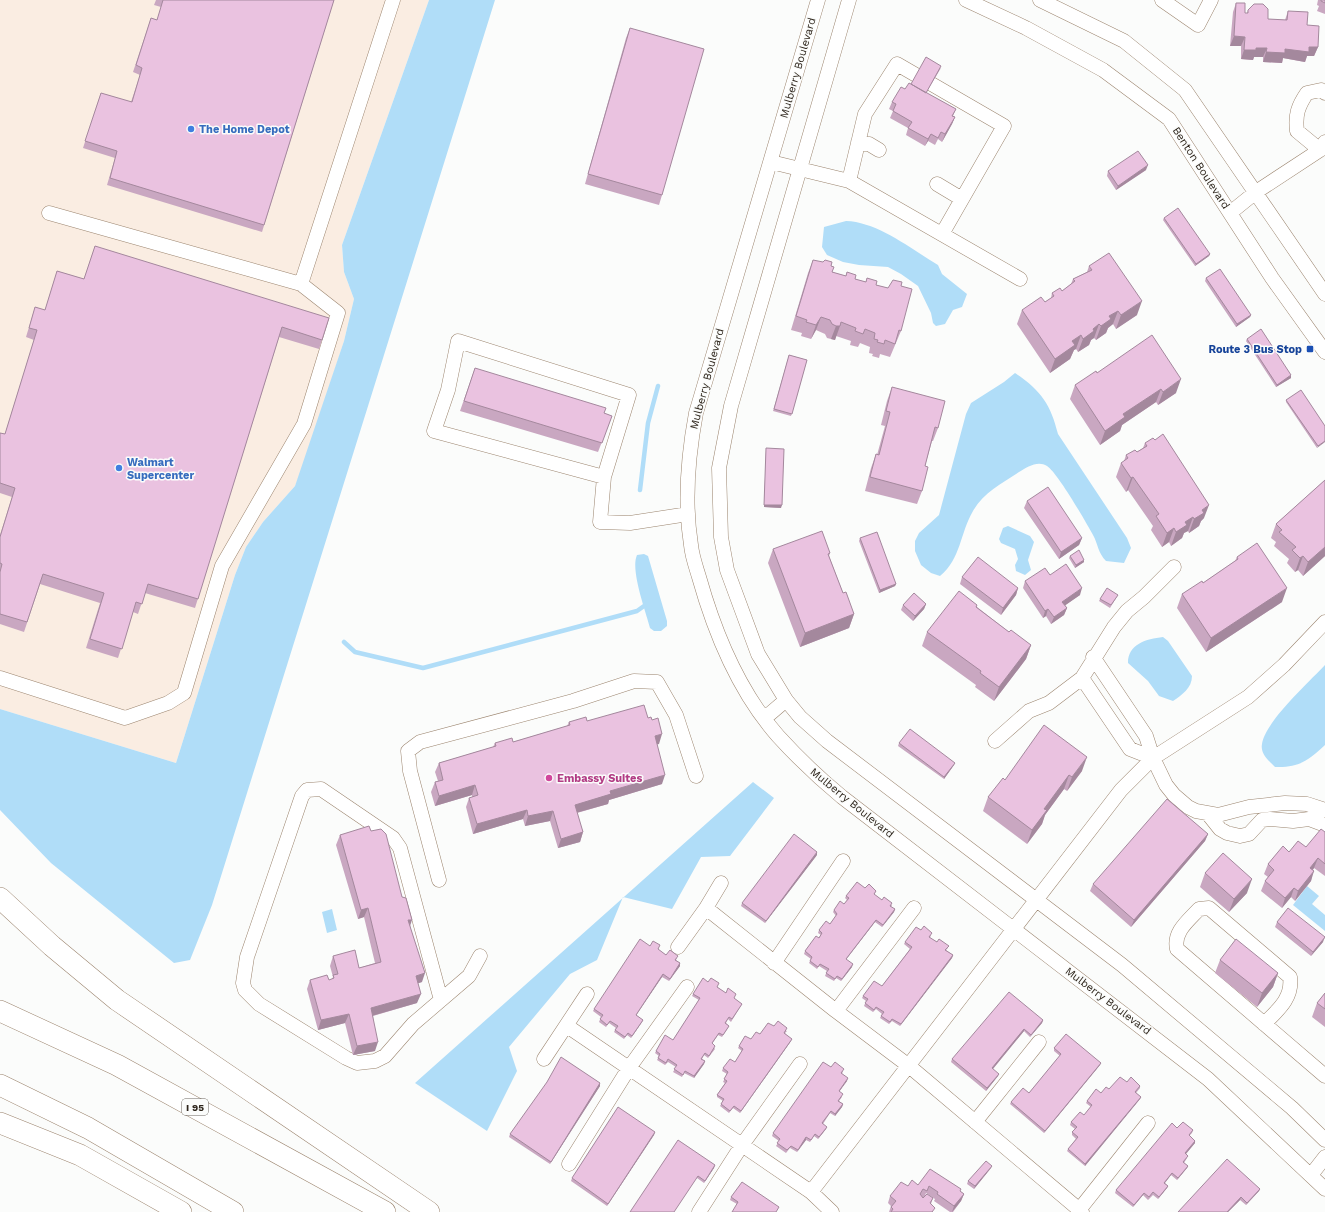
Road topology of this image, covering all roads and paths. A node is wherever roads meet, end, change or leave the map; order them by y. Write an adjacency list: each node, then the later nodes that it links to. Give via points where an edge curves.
1 (393, 0): 22 (street)
2 (818, 0): 12 (street, Mulberry Boulevard)
3 (849, 0): 13 (street)
4 (966, 0): 19 (street, Benton Boulevard, via 1026,28 1103,70 1169,119)
5 (1040, 0): 16 (street, via 1124,41 1185,90)
6 (1162, 0): 7 (street, via 1198,25)
7 (1211, 0)
8 (1325, 93): 10 (street, via 1321,90 1307,93 1295,117 1297,131)
9 (858, 143): 11 (street, via 868,144); 14 (street); 17 (street, via 865,114 897,64 1004,126)
10 (1323, 146): 16 (street)
11 (879, 150)
12 (771, 162): 13 (street); 26 (street, Mulberry Boulevard, via 696,413 688,464)
13 (800, 171): 14 (street); 32 (street, via 731,406 720,468 721,537 726,570 758,654)
14 (849, 181): 20 (street)
15 (937, 184): 17 (street)
16 (1256, 192): 19 (street); 23 (street)
17 (962, 199): 20 (street)
18 (50, 213): 22 (street)
19 (1230, 213): 24 (street, Benton Boulevard, via 1272,278)
20 (942, 234): 21 (street)
21 (1020, 279)
22 (301, 284): 30 (street, via 338,313 304,424 222,566 184,693 168,703 126,718)
23 (1325, 294)
24 (1325, 352)
25 (604, 477): 25 (street, via 629,395 458,341 448,390 434,431); 26 (street, via 600,522 630,523)
26 (688, 514): 33 (street, Mulberry Boulevard, via 691,546 707,604 741,684)
27 (1174, 567): 29 (street, via 1144,598 1127,611)
28 (1325, 622): 35 (street, via 1284,665 1248,697)
29 (1093, 657): 31 (street); 35 (street, via 1146,736)
30 (0, 678)
31 (1082, 678): 34 (street, via 1049,703 1029,711); 35 (street, via 1130,749)
32 (786, 700): 33 (street); 44 (street, via 826,741)
33 (765, 718): 47 (street, Mulberry Boulevard, via 812,772)
34 (995, 741)
35 (1153, 758): 38 (street, via 1174,795 1188,807); 44 (street, via 1121,790)
36 (696, 776): 41 (street, via 676,715 657,682 634,681 573,701 420,742 408,751 410,771)
37 (1325, 810): 38 (street, via 1307,804 1286,803 1249,807 1218,815)
38 (1208, 814): 39 (street, via 1220,829 1240,836 1249,834 1262,820 1309,819)
39 (1325, 825)
40 (843, 861): 50 (street)
41 (439, 880)
42 (721, 883): 45 (street)
43 (0, 898): 79 (highway, via 52,946 117,1000)
44 (1036, 900): 47 (street); 68 (street, via 1122,965 1292,1108)
45 (706, 908): 48 (street); 50 (street)
46 (914, 908): 55 (street)
47 (1014, 929): 61 (street); 72 (street, Mulberry Boulevard, via 1208,1079)
48 (678, 946)
49 (480, 956): 53 (street, via 469,976)
50 (774, 963): 55 (street)
51 (687, 987): 62 (street)
52 (587, 994): 57 (street)
53 (441, 1000): 53 (street, via 414,1024 385,1056 375,1061 357,1063 259,1004 245,990 243,983 247,957 306,790 321,789 393,838 400,848)
54 (0, 1011): 78 (highway, I 95, via 117,1065)
55 (836, 1011): 61 (street)
56 (1264, 1024): 56 (street, via 1177,949 1180,930 1199,909 1209,908 1290,977 1290,993 1286,1002); 63 (street)
57 (567, 1026): 59 (street); 62 (street)
58 (1039, 1042): 65 (street)
59 (544, 1059)
60 (800, 1064): 69 (street)
61 (909, 1066): 65 (street); 74 (street)
62 (629, 1068): 69 (street); 71 (street)
63 (1325, 1076)
64 (0, 1085): 77 (highway, via 88,1128)
65 (975, 1122): 75 (street)
66 (0, 1123): 76 (highway, via 80,1156)
67 (1148, 1123): 75 (street)
68 (1325, 1140)
69 (742, 1146): 74 (street); 80 (street)
70 (1325, 1157): 72 (street)
71 (569, 1164)
72 (1310, 1175): 73 (street, Mulberry Boulevard)
73 (1325, 1189)
74 (811, 1192): 81 (street)
75 (1081, 1211)
76 (181, 1212)
77 (233, 1212)
78 (385, 1212)
79 (430, 1212)
80 (699, 1212)
81 (832, 1212)

